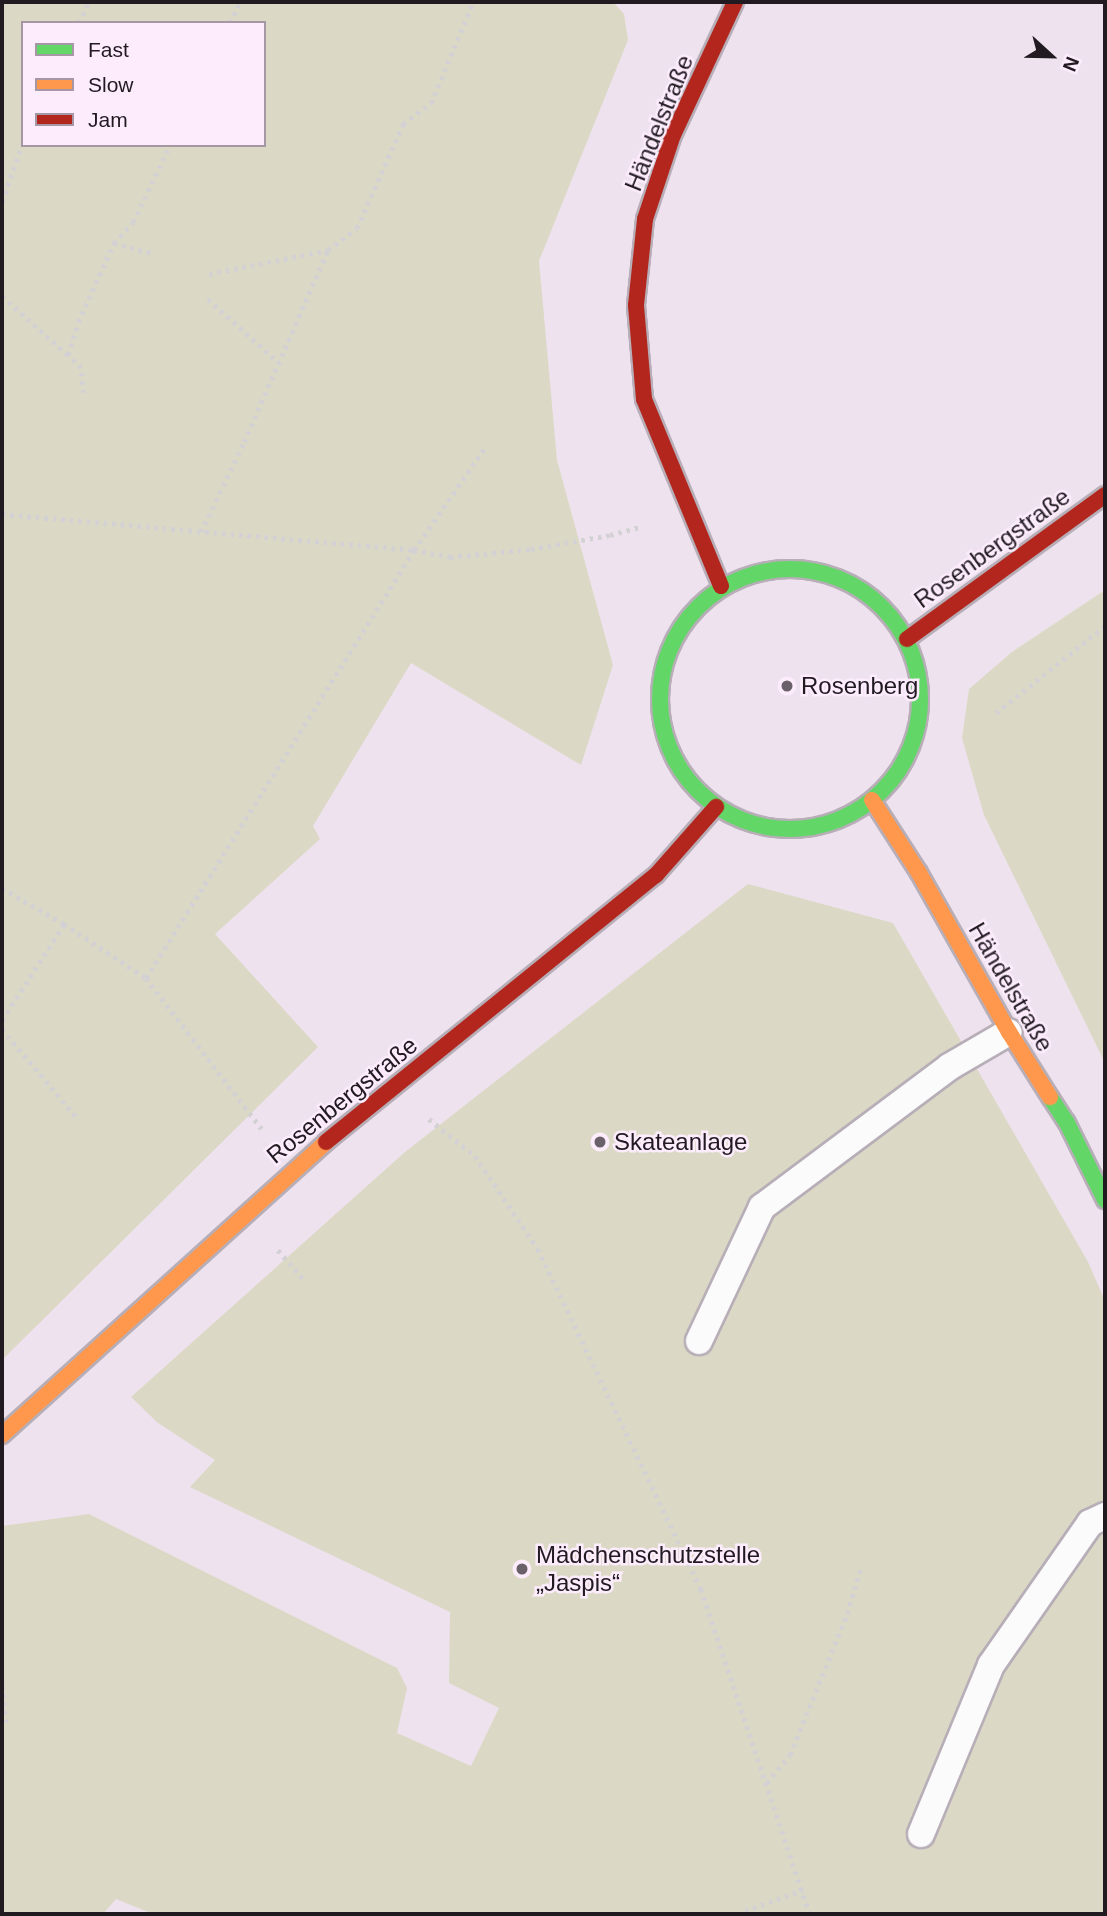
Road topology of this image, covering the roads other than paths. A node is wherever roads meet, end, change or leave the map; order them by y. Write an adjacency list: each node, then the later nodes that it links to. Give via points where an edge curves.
1 (736, 2): 3 (street, Händelstraße, via 673,135 645,219 636,305 644,399)
2 (1105, 495): 4 (street, Rosenbergstraße)
3 (721, 586): 4 (street, Rosenbergstraße, via 771,568 825,572 873,597); 6 (street, Rosenbergstraße, via 678,629 659,687 663,733 683,775)
4 (906, 639): 5 (street, Rosenbergstraße, via 920,682 918,726 901,767)
5 (872, 800): 6 (street, Rosenbergstraße, via 835,821 795,829 754,825); 7 (street, Händelstraße)
6 (716, 807): 10 (street, Rosenbergstraße, via 656,876 296,1166)
7 (1009, 1032): 8 (street, Händelstraße, via 1067,1123); 9 (lane, via 949,1067 762,1207)
8 (1105, 1200)
9 (699, 1341)
10 (2, 1436)
11 (1105, 1516): 12 (lane, via 1090,1523 991,1665)
12 (921, 1834)

